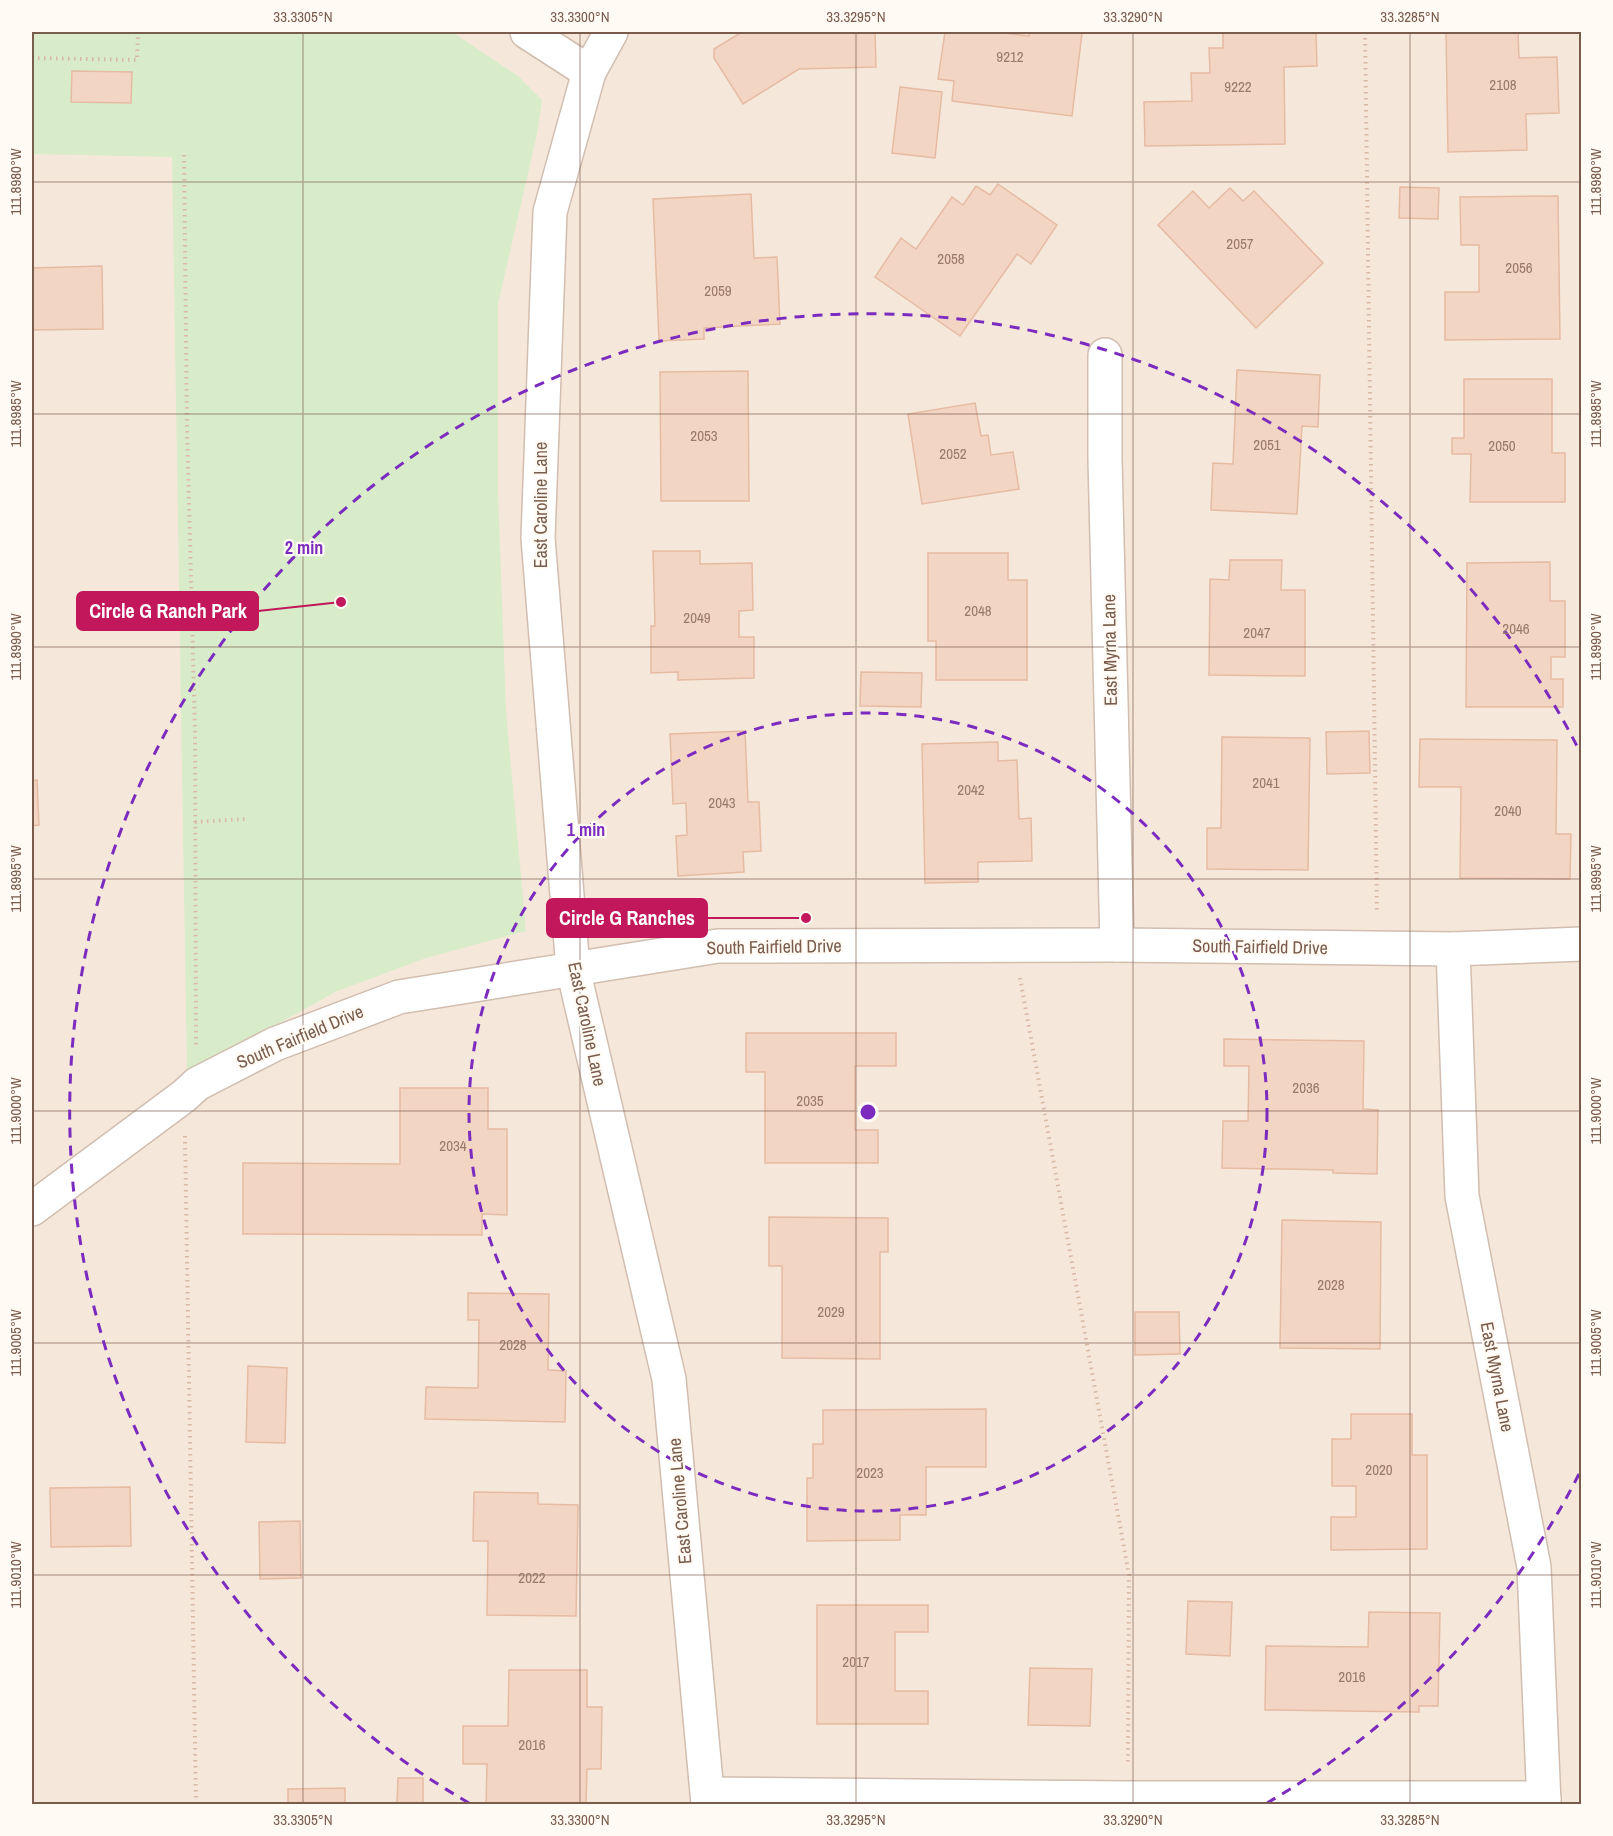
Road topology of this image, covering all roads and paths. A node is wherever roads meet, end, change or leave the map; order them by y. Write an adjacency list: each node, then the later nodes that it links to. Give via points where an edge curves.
1 (138, 32): 5 (path, via 137,60)
2 (527, 32): 6 (street)
3 (612, 32): 6 (street, East Caroline Lane)
4 (1365, 32): 14 (path)
5 (32, 58)
6 (589, 72): 16 (street, East Caroline Lane, via 550,212 538,538)
7 (184, 155): 10 (path)
8 (1105, 355): 13 (street, East Myrna Lane)
9 (245, 819): 10 (path)
10 (195, 822): 17 (path)
11 (1581, 944): 15 (street, South Fairfield Drive)
12 (1014, 945): 13 (street, South Fairfield Drive); 16 (street, South Fairfield Drive, via 718,946); 19 (path, via 1129,1575)
13 (1117, 945): 14 (street, South Fairfield Drive)
14 (1378, 948): 15 (street, South Fairfield Drive)
15 (1453, 949): 21 (street, East Myrna Lane, via 1462,1196 1534,1567)
16 (573, 969): 17 (street, South Fairfield Drive, via 399,997 274,1044); 20 (street, East Caroline Lane, via 669,1379)
17 (191, 1090): 18 (street, South Fairfield Drive); 22 (path)
18 (32, 1209)
19 (1128, 1798): 20 (street); 21 (street)
20 (708, 1799)
21 (1544, 1801)
22 (196, 1804)

